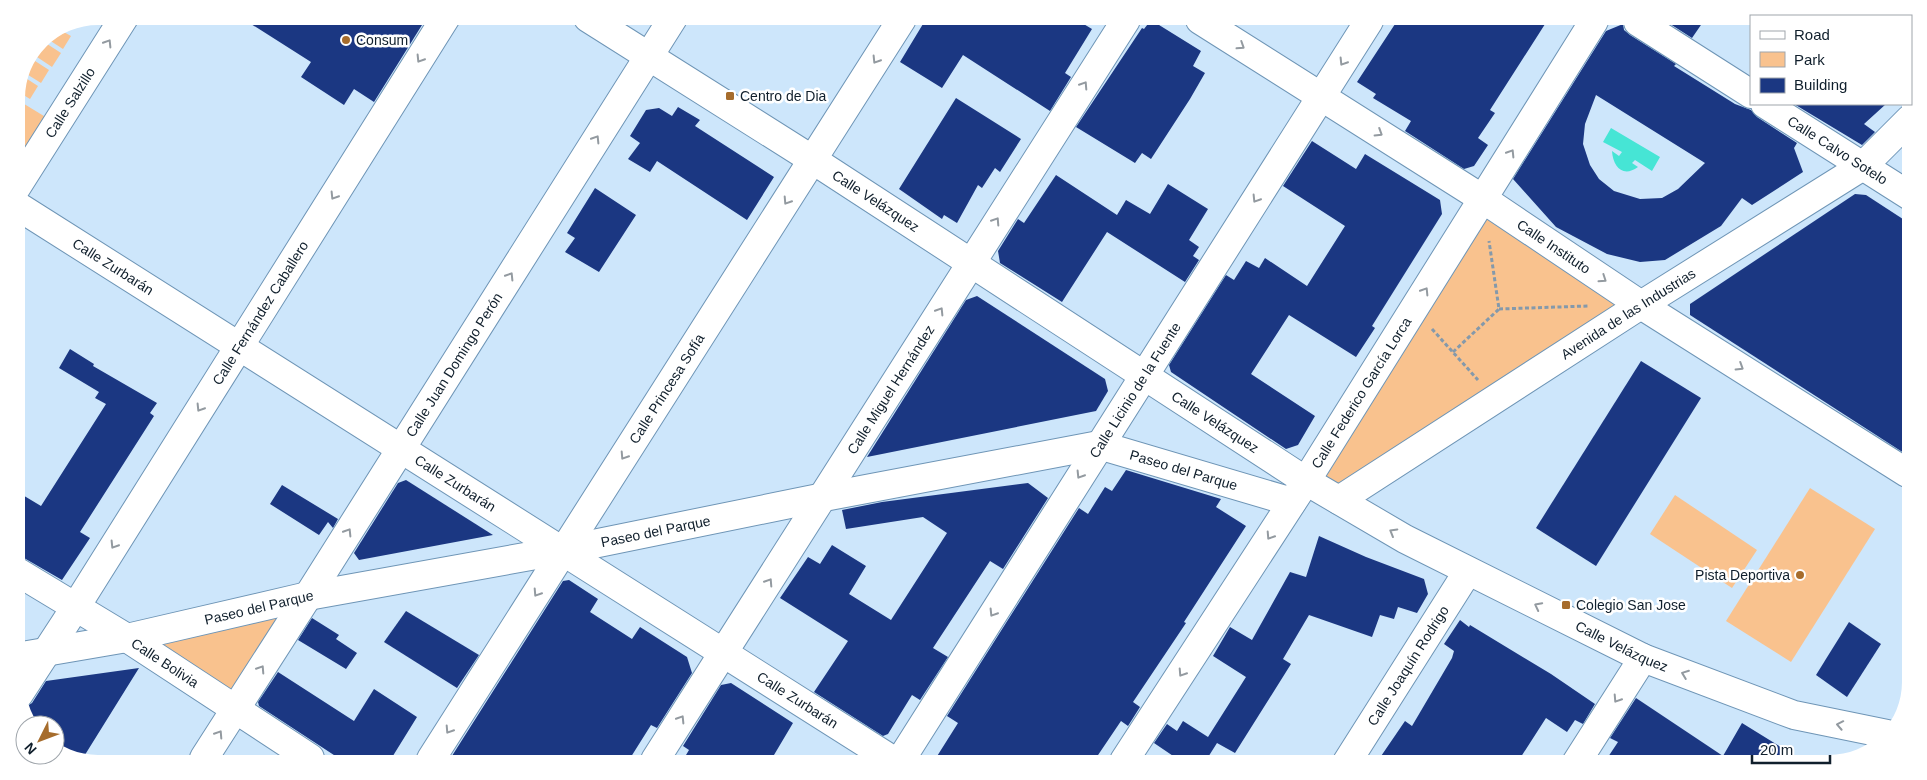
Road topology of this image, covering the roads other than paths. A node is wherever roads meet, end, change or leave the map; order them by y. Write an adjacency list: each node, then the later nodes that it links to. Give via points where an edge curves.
1 (119, 25): 18 (street, Calle Salzillo, one-way to 1)
2 (442, 25): 24 (street, Calle Fernández Caballero, one-way to 24)
3 (599, 25): 11 (street, Calle Velázquez)
4 (668, 25): 11 (street, Calle Juan Domingo Perón)
5 (898, 25): 16 (street, Calle Princesa Sofía, one-way to 16)
6 (1123, 25): 22 (street, Calle Miguel Hernández, one-way to 6)
7 (1208, 25): 13 (street, Calle Instituto, one-way to 13)
8 (1366, 25): 13 (street, Calle Licinio de la Fuente, one-way to 13)
9 (1592, 25): 20 (street, Calle Federico García Lorca, one-way to 9)
10 (1643, 25): 12 (street)
11 (648, 56): 16 (street, Calle Velázquez); 27 (street, Calle Juan Domingo Perón, one-way to 11)
12 (1750, 93)
13 (1321, 97): 20 (street, Calle Instituto, one-way to 20); 25 (street, Calle Licinio de la Fuente, one-way to 25)
14 (1767, 105): 17 (street, Calle Calvo Sotelo)
15 (1902, 127): 17 (street, Avenida de las Industrias)
16 (813, 160): 22 (street, Calle Velázquez); 32 (street, Calle Princesa Sofía, one-way to 32)
17 (1862, 166): 19 (street, Calle Calvo Sotelo); 23 (street, Avenida de las Industrias)
18 (25, 174)
19 (1902, 191)
20 (1483, 199): 23 (street, Calle Instituto, one-way to 23); 29 (street, Calle Federico García Lorca, one-way to 20)
21 (25, 211): 24 (street, Calle Zurbarán)
22 (970, 262): 25 (street, Calle Velázquez); 30 (street, Calle Miguel Hernández, one-way to 22)
23 (1641, 305): 28 (street, Calle Instituto, one-way to 28); 31 (street, Avenida de las Industrias)
24 (239, 346): 27 (street, Calle Zurbarán); 36 (street, Calle Fernández Caballero, one-way to 36)
25 (1144, 376): 26 (street, Calle Licinio de la Fuente); 29 (street, Calle Velázquez)
26 (1099, 445): 29 (street, Paseo del Parque); 30 (street, Paseo del Parque); 50 (street, Calle Licinio de la Fuente, one-way to 50)
27 (402, 447): 32 (street, Calle Zurbarán); 35 (street, Calle Juan Domingo Perón, one-way to 27)
28 (1902, 470)
29 (1299, 491): 31 (street, Calle Velázquez); 51 (street, Calle Federico García Lorca, one-way to 51)
30 (824, 497): 32 (street, Paseo del Parque); 38 (street, Calle Miguel Hernández, one-way to 30)
31 (1338, 500): 33 (street, Calle Velázquez, one-way to 31)
32 (564, 550): 35 (street, Paseo del Parque); 38 (street, Calle Zurbarán); 47 (street, Calle Princesa Sofía, one-way to 47)
33 (1468, 571): 41 (street, Calle Velázquez, one-way to 33); 52 (street, Calle Joaquín Rodrigo)
34 (25, 577): 36 (street, Calle Bolivia)
35 (308, 596): 37 (street, Paseo del Parque); 43 (street, Calle Juan Domingo Perón, one-way to 35)
36 (75, 608): 37 (street, Calle Bolivia); 39 (street, Calle Fernández Caballero)
37 (127, 638): 39 (street, Paseo del Parque); 43 (street, Calle Bolivia)
38 (724, 652): 48 (street, Calle Miguel Hernández, one-way to 38); 49 (street, Calle Zurbarán)
39 (45, 653): 40 (street, Paseo del Parque); 42 (street, Calle Fernández Caballero)
40 (25, 656)
41 (1643, 658): 44 (street, Calle Velázquez, one-way to 41, via 1794,715); 53 (street, one-way to 53)
42 (25, 685)
43 (234, 710): 45 (street, Calle Juan Domingo Perón, one-way to 43); 46 (street, Calle Bolivia)
44 (1881, 733)
45 (206, 755)
46 (305, 755)
47 (434, 755)
48 (658, 755)
49 (886, 755)
50 (903, 755)
51 (1128, 755)
52 (1351, 755)
53 (1581, 755)

